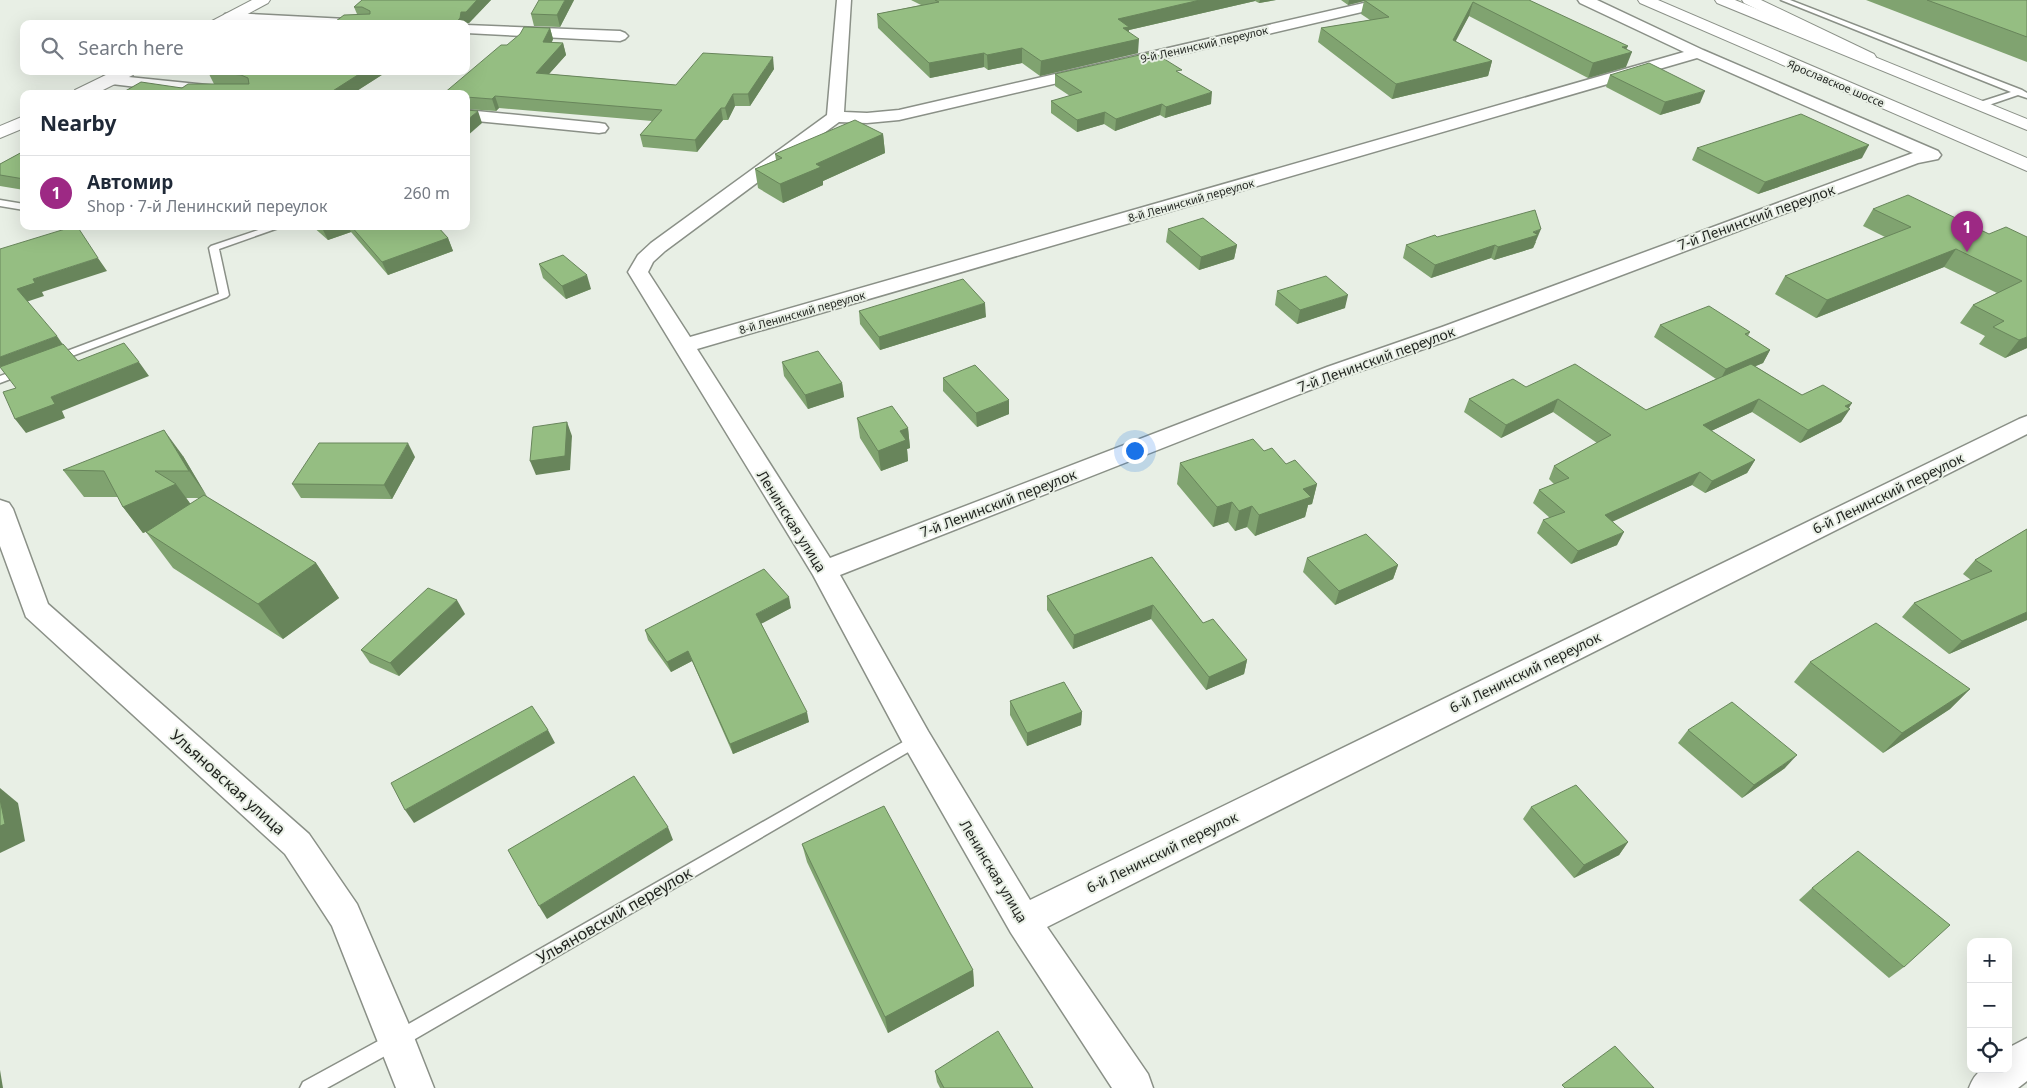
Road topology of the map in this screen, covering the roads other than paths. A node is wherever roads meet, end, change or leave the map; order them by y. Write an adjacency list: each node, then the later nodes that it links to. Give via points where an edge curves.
1 (263, 0): 9 (main road)
2 (1396, 0): 21 (street, 9-й Ленинский переулок, via 899,115)
3 (1585, 0): 12 (street)
4 (1645, 0): 26 (main road, Ярославское шоссе)
5 (1722, 0): 13 (main road)
6 (1749, 0): 13 (main road)
7 (1784, 0): 18 (lane)
8 (848, 1): 21 (street)
9 (223, 20)
10 (470, 29): 11 (street)
11 (620, 36)
12 (1698, 53): 30 (street, 8-й Ленинский переулок); 36 (street, 7-й Ленинский переулок, via 1932,155 1914,158 1335,372)
13 (1894, 69): 19 (main road)
14 (119, 75): 15 (main road)
15 (109, 80): 16 (main road); 17 (street)
16 (89, 90)
17 (207, 90)
18 (2023, 94): 19 (lane)
19 (1980, 105): 23 (main road)
20 (470, 115): 24 (street)
21 (835, 117): 30 (street, Ленинская улица, via 645,259 638,272)
22 (20, 123): 25 (main road)
23 (2027, 125)
24 (599, 128)
25 (0, 133)
26 (2027, 165)
27 (0, 203): 28 (lane)
28 (20, 206)
29 (268, 230): 31 (lane, via 214,248 224,295)
30 (683, 346): 36 (street, Ленинская улица)
31 (47, 362)
32 (28, 369): 33 (lane)
33 (0, 380)
34 (2027, 424): 38 (street, 6-й Ленинский переулок)
35 (0, 509): 39 (street, Ульяновская улица, via 36,610 298,844 344,916)
36 (824, 571): 37 (street, Ленинская улица)
37 (917, 740): 38 (street, Ленинская улица); 39 (lane, Ульяновский переулок)
38 (1023, 921): 43 (street, Ленинская улица)
39 (397, 1040): 41 (lane, Ульяновский переулок); 42 (street, Ульяновская улица)
40 (2027, 1057): 44 (street)
41 (309, 1088)
42 (414, 1088)
43 (1134, 1088)
44 (1988, 1088)

